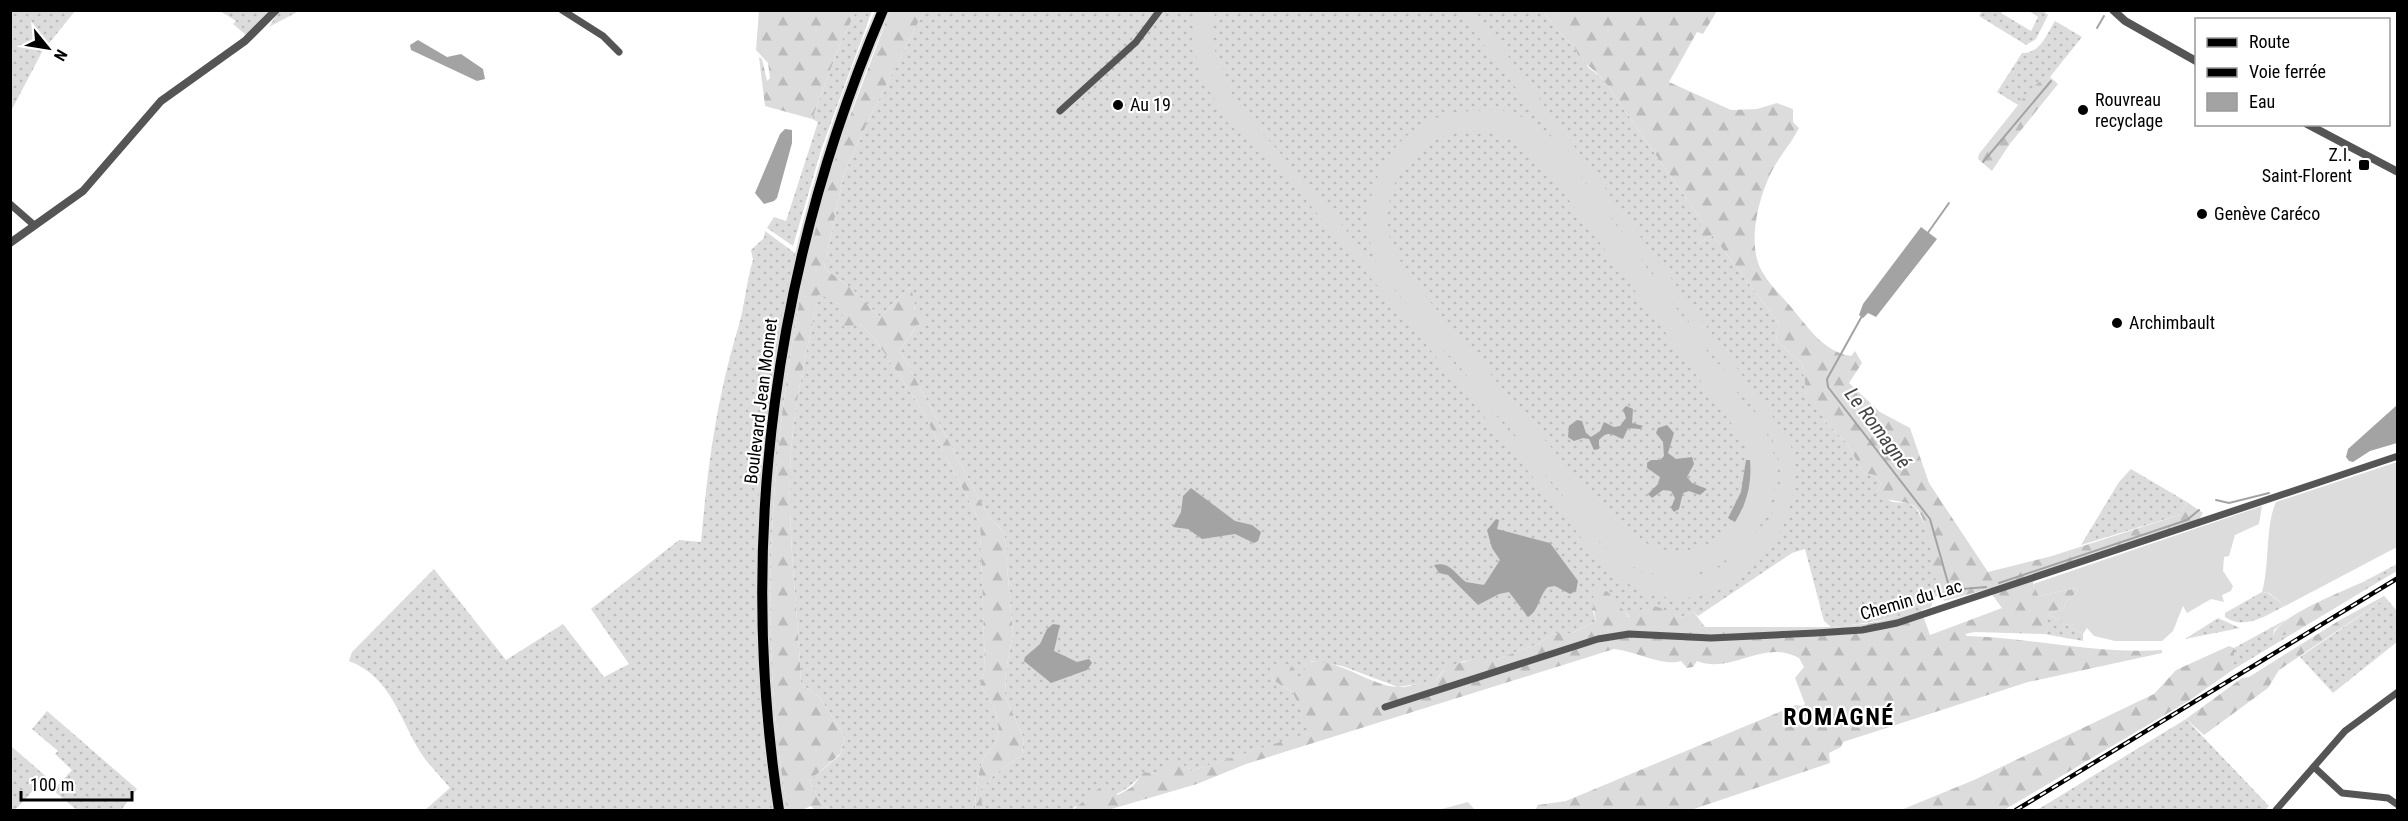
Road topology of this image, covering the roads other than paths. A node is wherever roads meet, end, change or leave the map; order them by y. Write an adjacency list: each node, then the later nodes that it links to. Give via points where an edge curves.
1 (276, 10): 13 (street, via 245,41 161,101 92,183)
2 (562, 10): 7 (street, via 603,36)
3 (878, 10): 20 (main road, Boulevard Jean Monnet, via 838,111 805,218 770,400 760,497 758,623 762,709)
4 (883, 10): 21 (main road, Boulevard Jean Monnet, via 844,110 810,219 774,400 765,498 763,632)
5 (1160, 10): 9 (street, via 1136,42)
6 (2113, 10): 8 (street, via 2125,21)
7 (619, 52)
8 (2195, 60)
9 (1060, 111)
10 (2311, 126): 11 (street)
11 (2397, 172)
12 (10, 204): 13 (street)
13 (34, 225): 14 (street)
14 (10, 243)
15 (2397, 456): 17 (street, Chemin du Lac, via 1897,623 1862,630 1711,638 1629,634 1598,639)
16 (2397, 692): 18 (street, via 2345,731)
17 (1385, 707)
18 (2314, 767): 19 (street, via 2342,793 2388,798); 22 (street)
19 (2397, 805)
20 (774, 810)
21 (779, 810)
22 (2276, 810)

